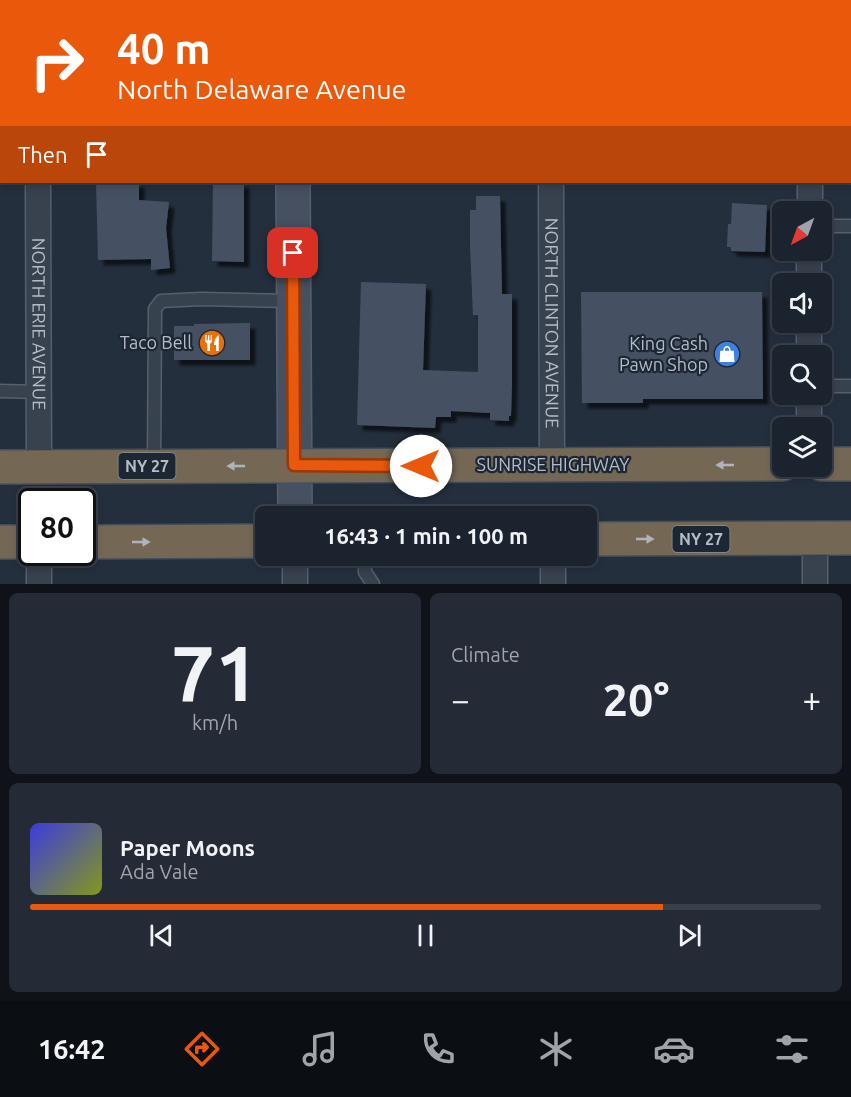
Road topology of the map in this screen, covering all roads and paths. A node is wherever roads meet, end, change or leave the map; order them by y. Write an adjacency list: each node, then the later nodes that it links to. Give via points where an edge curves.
1 (38, 183): 12 (street, NORTH ERIE AVENUE)
2 (293, 183): 8 (street)
3 (551, 183): 17 (street, NORTH CLINTON AVENUE)
4 (810, 183): 5 (street)
5 (810, 201)
6 (832, 226): 7 (lane)
7 (851, 226)
8 (293, 301): 16 (street); 18 (lane, via 161,301 156,309)
9 (832, 386): 10 (lane)
10 (851, 386)
11 (0, 391): 12 (lane)
12 (39, 393): 20 (street, NORTH ERIE AVENUE)
13 (772, 464): 17 (highway, SUNRISE HIGHWAY / NY 27, one-way to 17)
14 (832, 464): 15 (highway)
15 (851, 464)
16 (294, 465): 17 (highway, SUNRISE HIGHWAY / NY 27); 18 (highway, SUNRISE HIGHWAY / NY 27, one-way to 18); 21 (street)
17 (552, 465)
18 (153, 466): 20 (highway, SUNRISE HIGHWAY / NY 27)
19 (0, 467): 20 (highway, SUNRISE HIGHWAY / NY 27)
20 (39, 467)
21 (295, 506)
22 (815, 538): 23 (highway, NY 27); 24 (highway, NY 27, one-way to 22); 37 (street)
23 (851, 538)
24 (597, 539)
25 (255, 541): 28 (highway, one-way to 25)
26 (0, 542): 27 (highway)
27 (18, 542)
28 (96, 542)
29 (39, 566): 33 (street)
30 (295, 566): 34 (street)
31 (365, 566): 35 (lane)
32 (553, 566): 36 (street)
33 (39, 584)
34 (295, 584)
35 (373, 584)
36 (553, 584)
37 (815, 584)

